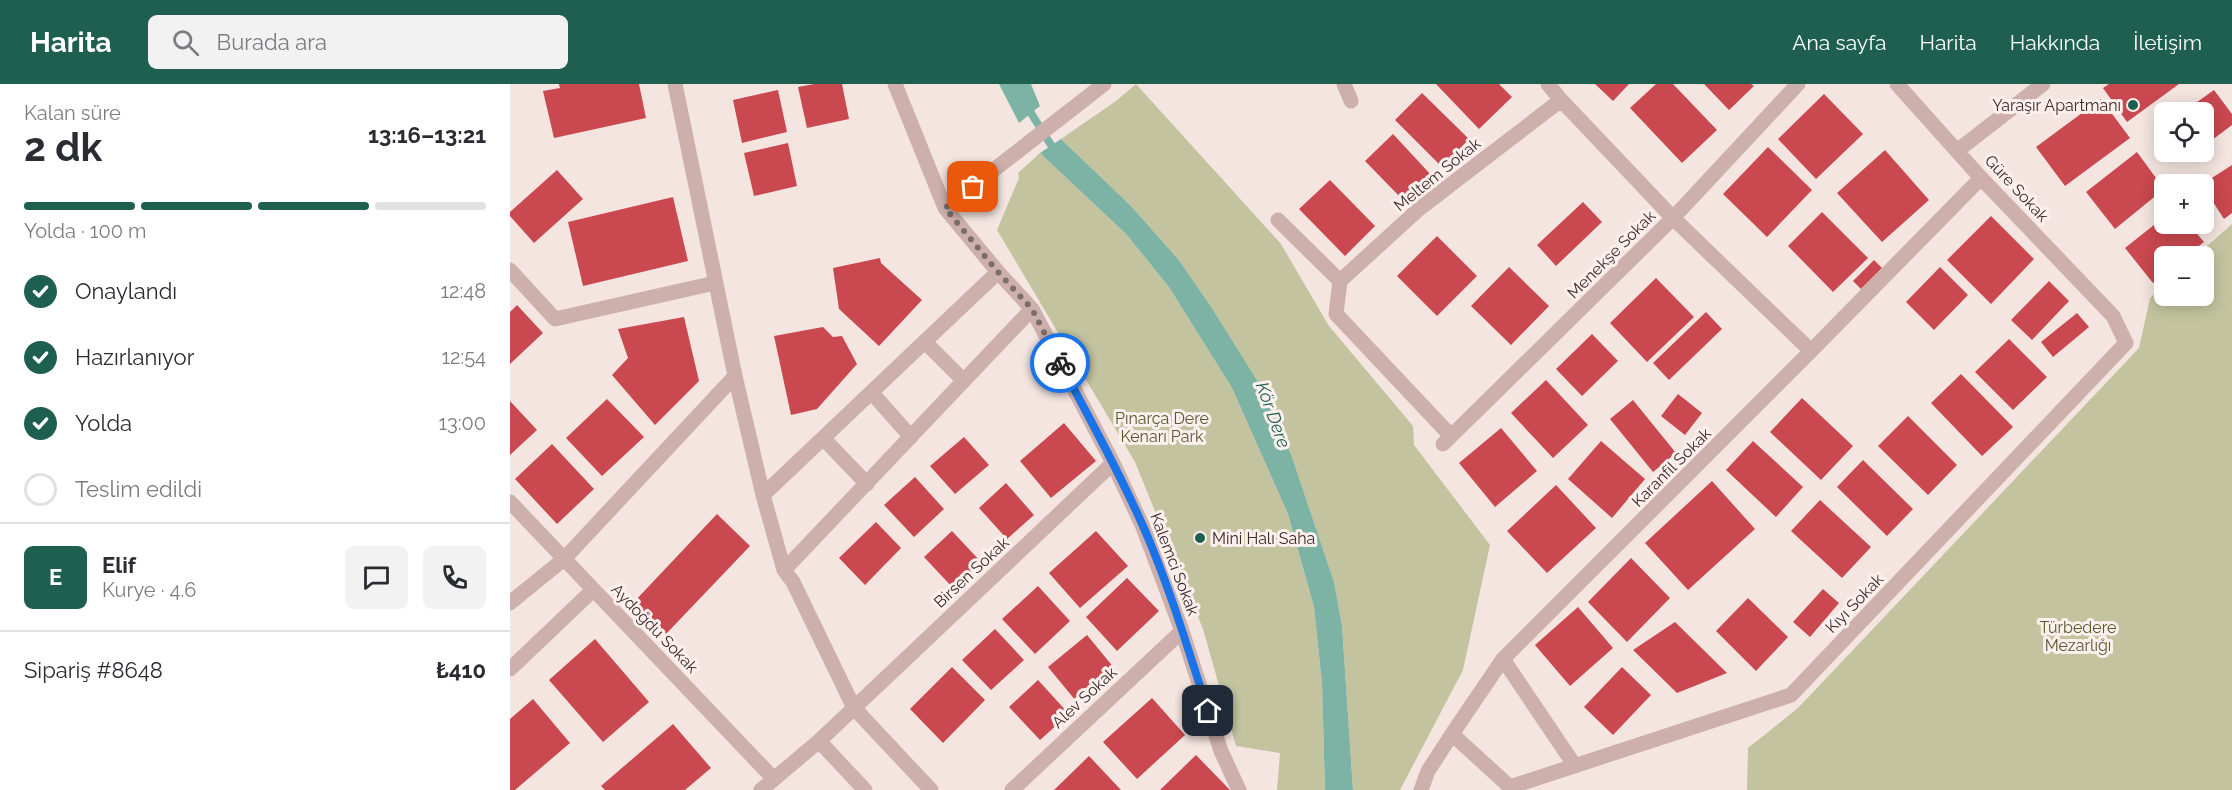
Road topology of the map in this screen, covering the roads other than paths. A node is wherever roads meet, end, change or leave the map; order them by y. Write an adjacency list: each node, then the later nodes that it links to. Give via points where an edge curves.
1 (675, 84): 19 (street)
2 (895, 84): 13 (street, Kalemci Sokak)
3 (1104, 84): 13 (street)
4 (1344, 84): 10 (street)
5 (1548, 84): 9 (street)
6 (1798, 84): 14 (street, Menekşe Sokak)
7 (1897, 84): 11 (street, Güre Sokak)
8 (2043, 84): 11 (street)
9 (1560, 100): 14 (street); 18 (street, Meltem Sokak, via 1419,209)
10 (1352, 101)
11 (1957, 151): 12 (street, Güre Sokak)
12 (1981, 178): 21 (street, Güre Sokak); 23 (street, Karanfil Sokak)
13 (945, 208): 17 (street, Kalemci Sokak)
14 (1673, 218): 18 (street, Menekşe Sokak, via 1447,440 1336,314); 23 (street)
15 (1278, 220): 18 (street)
16 (510, 270): 19 (street, via 555,319)
17 (998, 272): 20 (street, Kalemci Sokak); 22 (street)
18 (1340, 281)
19 (715, 284): 24 (street)
20 (1032, 309): 25 (street); 29 (street, Kalemci Sokak)
21 (2113, 316): 43 (street, Kıyı Sokak, via 2126,343 1791,695)
22 (925, 342): 25 (street); 26 (street)
23 (1811, 351): 38 (street, Karanfil Sokak)
24 (735, 376): 31 (street); 33 (street)
25 (964, 381): 27 (street)
26 (872, 393): 27 (street); 28 (street)
27 (911, 436): 30 (street)
28 (824, 439): 30 (street); 31 (street)
29 (1113, 463): 37 (street, Kalemci Sokak, via 1143,527); 40 (street, Birsen Sokak)
30 (867, 484): 34 (street)
31 (763, 495): 34 (street)
32 (510, 502): 33 (street, Aydoğdu Sokak)
33 (564, 559): 35 (street, Aydoğdu Sokak); 36 (street)
34 (784, 570): 40 (street)
35 (593, 590): 39 (street); 44 (street, Aydoğdu Sokak)
36 (510, 603)
37 (1182, 631): 48 (street, Alev Sokak); 49 (street, Kalemci Sokak, via 1221,751)
38 (1503, 659): 41 (street, Karanfil Sokak); 43 (street)
39 (510, 669)
40 (854, 708): 42 (street, Birsen Sokak); 47 (street)
41 (1452, 734): 43 (street, Kıyı Sokak, via 1510,787); 50 (street, Karanfil Sokak, via 1428,771)
42 (819, 741): 44 (street, Birsen Sokak); 46 (street)
43 (1575, 765)
44 (773, 778): 45 (street, Birsen Sokak)
45 (761, 790)
46 (865, 790)
47 (931, 790)
48 (1012, 790)
49 (1239, 790)
50 (1421, 790)

